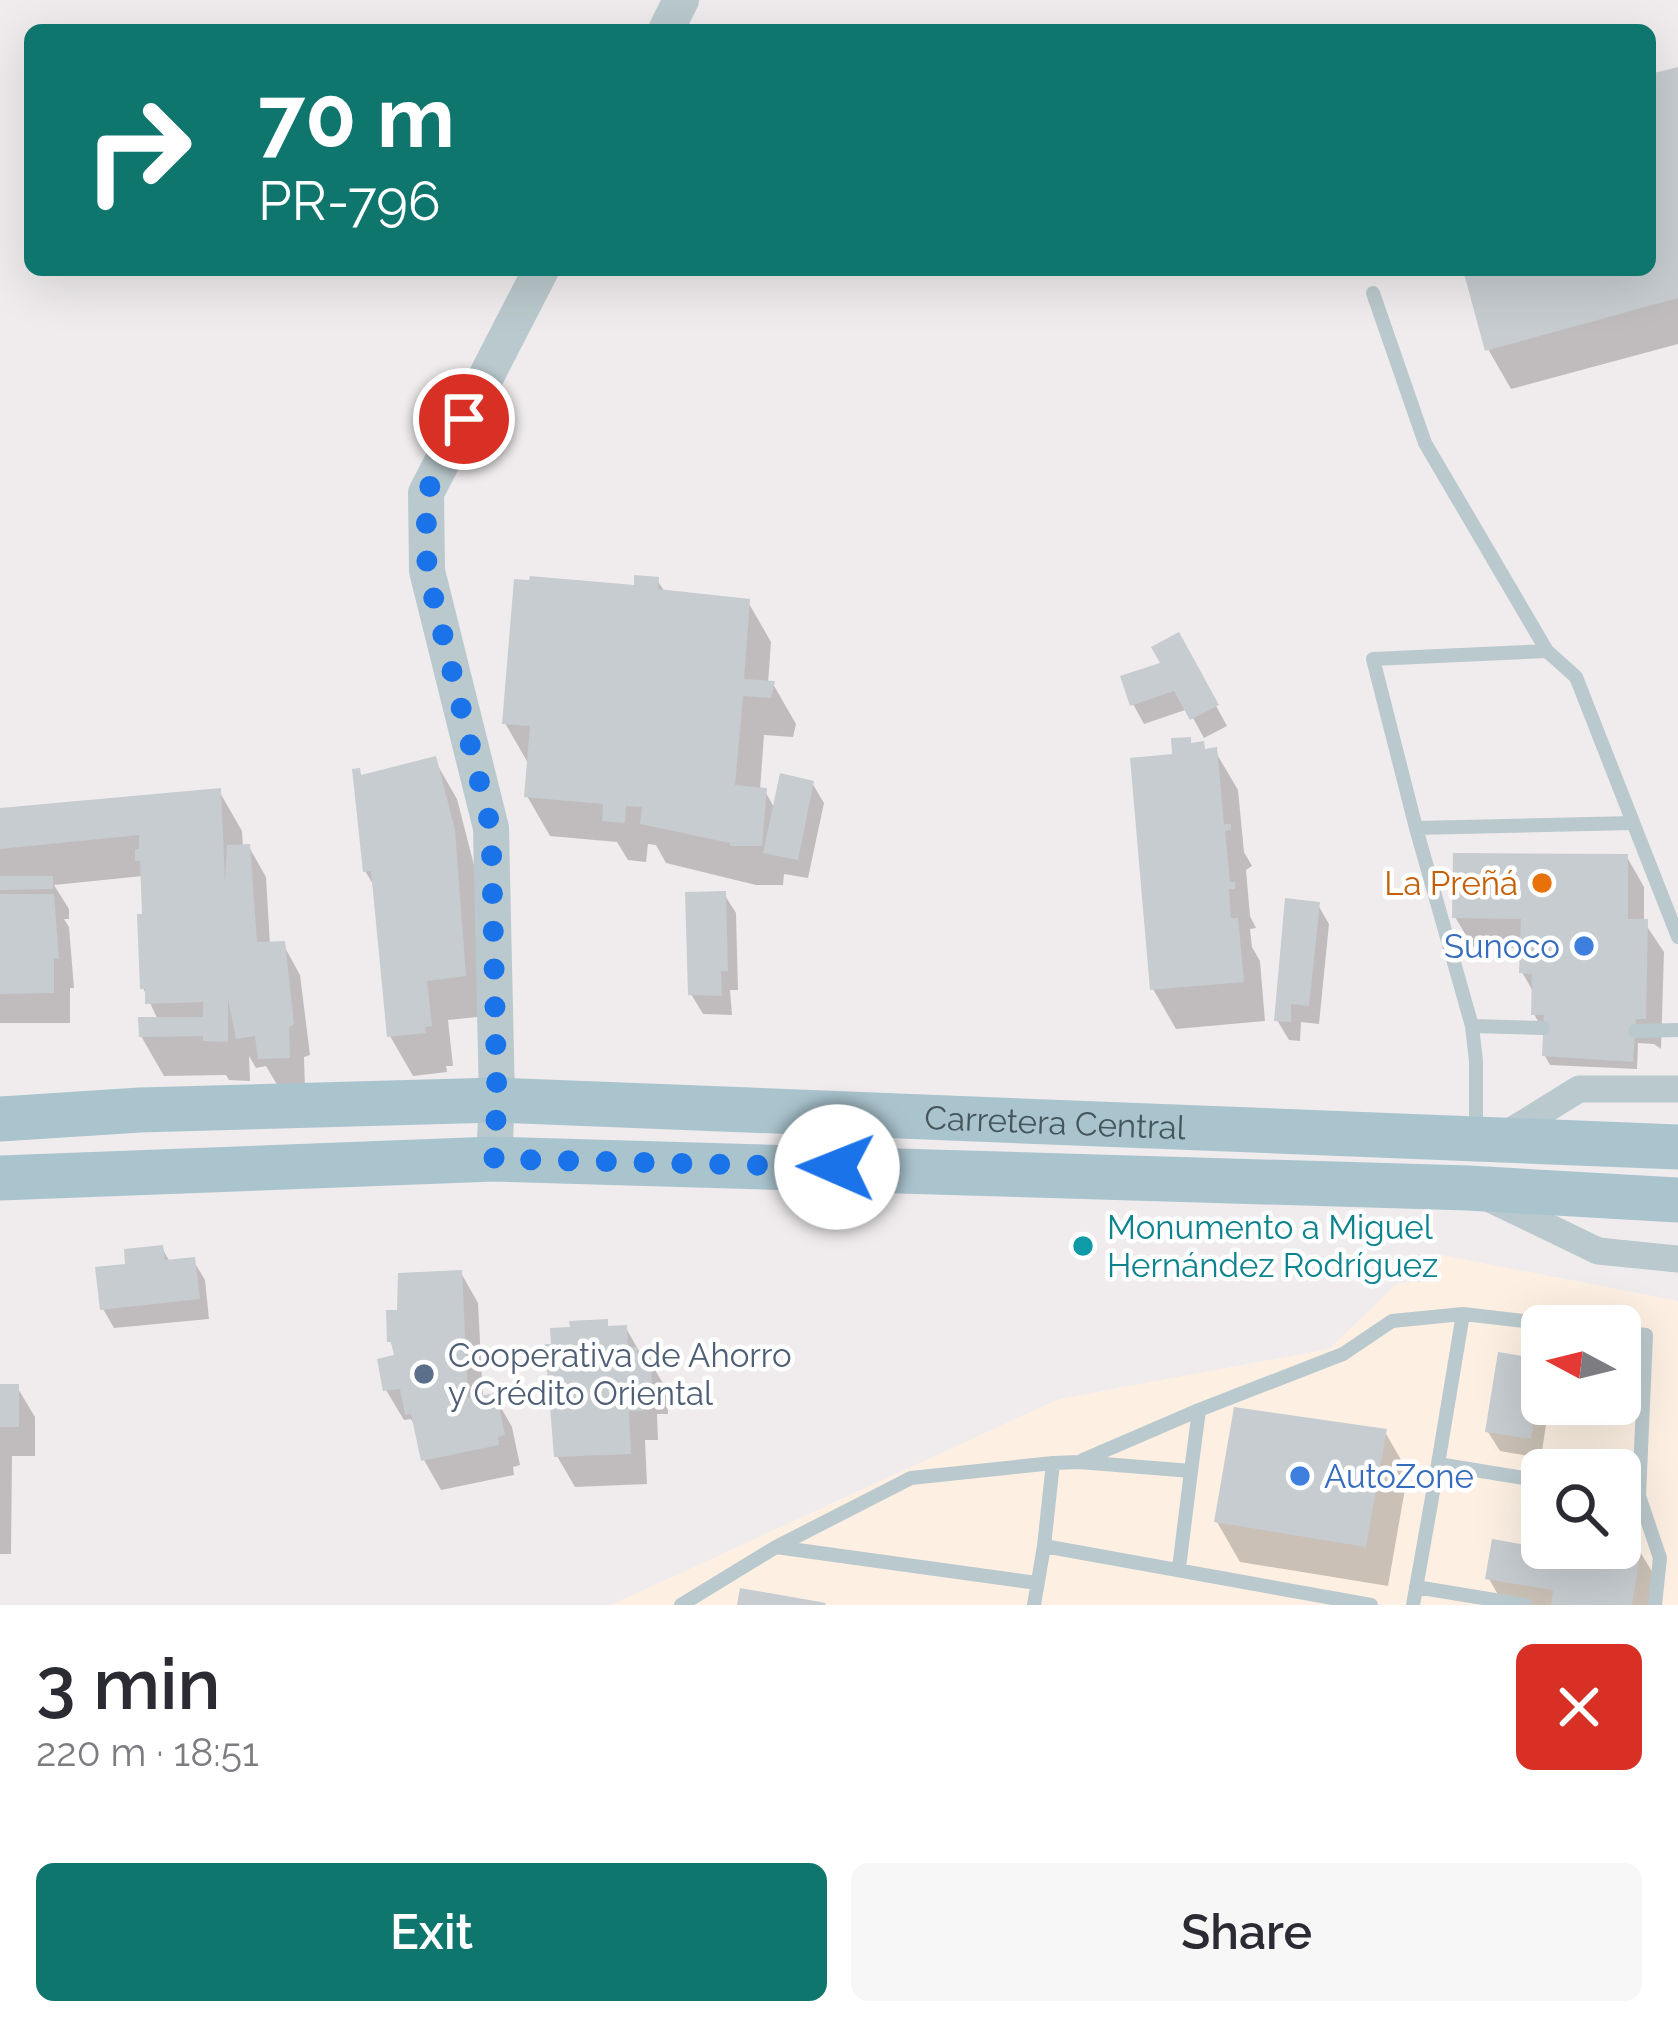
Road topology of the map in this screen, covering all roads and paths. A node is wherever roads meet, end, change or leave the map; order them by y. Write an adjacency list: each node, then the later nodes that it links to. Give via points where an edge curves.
1 (539, 276): 12 (street, via 426,494 427,571 491,828)
2 (1373, 293): 3 (lane, via 1425,443)
3 (1547, 651): 4 (lane, via 1576,677); 5 (lane, via 1373,659)
4 (1633, 823): 5 (lane); 6 (lane)
5 (1416, 828): 7 (lane)
6 (1678, 938)
7 (1472, 1026): 8 (lane); 14 (lane)
8 (1544, 1028)
9 (1678, 1030): 10 (lane)
10 (1635, 1031)
11 (1678, 1089): 14 (street, via 1579,1089)
12 (497, 1100): 13 (main road, Carretera Central); 14 (main road, Carretera Central); 16 (street)
13 (0, 1119)
14 (1486, 1140): 15 (main road, Carretera Central)
15 (1678, 1148)
16 (494, 1159): 17 (main road, Carretera Central); 18 (main road, Carretera Central)
17 (0, 1178)
18 (1468, 1188): 19 (main road, Carretera Central); 20 (street, via 1598,1251)
19 (1678, 1200)
20 (1678, 1259)
21 (1463, 1314): 22 (lane); 24 (lane, via 1392,1321 1343,1354); 28 (lane)
22 (1521, 1321)
23 (1641, 1334): 25 (lane)
24 (1199, 1410): 26 (lane); 29 (lane)
25 (1641, 1450)
26 (1079, 1462): 27 (lane); 29 (lane)
27 (1053, 1463): 32 (lane); 33 (lane, via 911,1478)
28 (1438, 1464): 30 (lane); 36 (lane)
29 (1191, 1471): 34 (lane)
30 (1521, 1477)
31 (1641, 1502): 42 (lane, via 1660,1558)
32 (1044, 1546): 34 (lane); 35 (lane)
33 (776, 1547): 35 (lane); 37 (lane)
34 (1179, 1568): 39 (lane)
35 (1037, 1583): 38 (lane)
36 (1416, 1587): 40 (lane); 41 (lane)
37 (682, 1605)
38 (1034, 1605)
39 (1371, 1605)
40 (1413, 1605)
41 (1525, 1605)
42 (1655, 1605)

